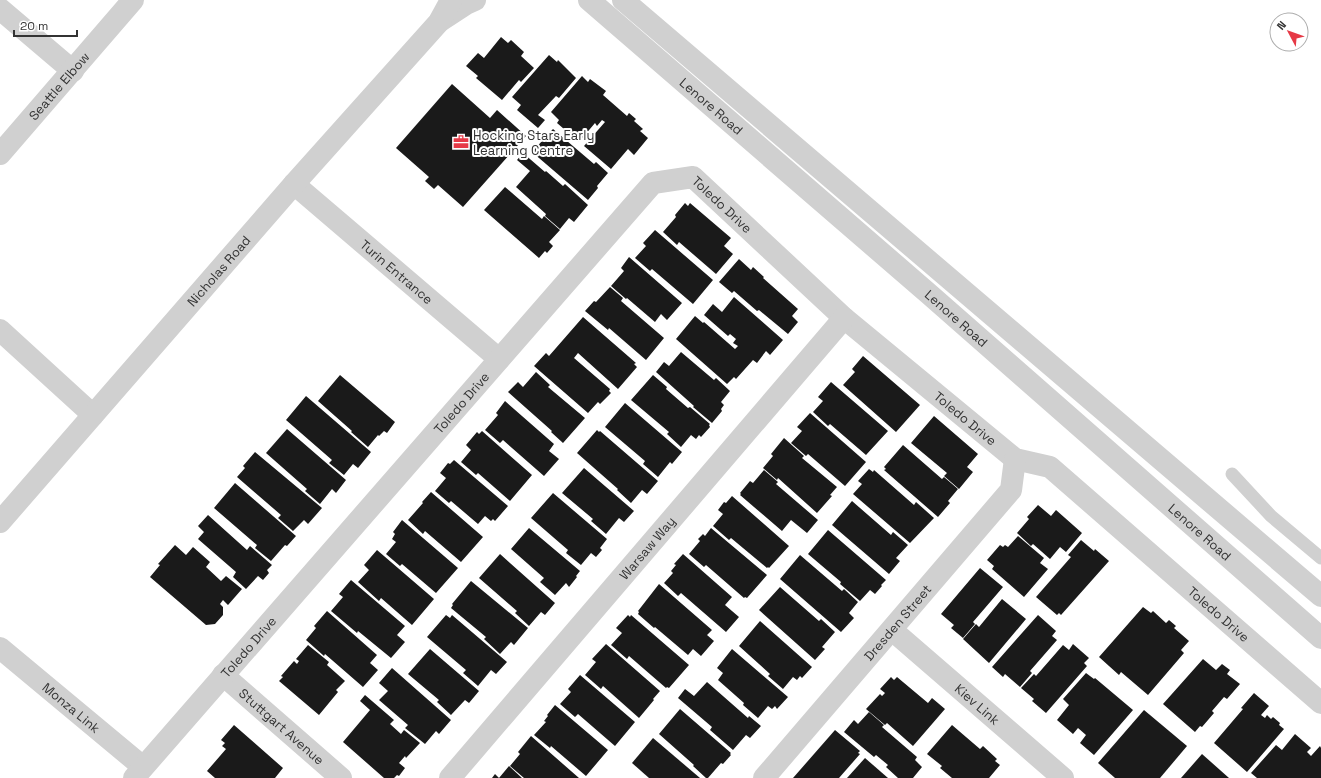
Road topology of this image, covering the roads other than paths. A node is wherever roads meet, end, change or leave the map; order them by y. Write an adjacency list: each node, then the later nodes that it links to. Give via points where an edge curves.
1 (133, 0): 8 (street, Seattle Elbow)
2 (451, 0): 7 (street, Nicholas Road)
3 (475, 0): 7 (street, Nicholas Road)
4 (589, 0): 21 (street, Lenore Road)
5 (623, 0): 19 (street, Lenore Road)
6 (0, 9): 8 (street)
7 (439, 22): 10 (street, Nicholas Road)
8 (73, 71): 9 (street, Seattle Elbow)
9 (0, 154)
10 (294, 184): 13 (street, Turin Entrance); 14 (street, Nicholas Road)
11 (844, 318): 13 (street, Toledo Drive, via 693,177 653,183); 15 (street, Toledo Drive); 27 (street, Warsaw Way)
12 (0, 330): 14 (street)
13 (499, 359): 23 (street, Toledo Drive)
14 (93, 415): 17 (street, Nicholas Road)
15 (1015, 459): 20 (street, Dresden Street, via 1011,490); 24 (street, Toledo Drive, via 1050,467)
16 (1232, 474): 18 (lane, via 1271,516)
17 (0, 522)
18 (1321, 558)
19 (1321, 596)
20 (892, 630): 28 (street, Dresden Street); 29 (street, Kiev Link)
21 (1321, 638)
22 (0, 648): 25 (street, Monza Link)
23 (223, 675): 25 (street, Toledo Drive); 26 (street, Stuttgart Avenue)
24 (1321, 703)
25 (138, 772)
26 (341, 778)
27 (450, 778)
28 (764, 778)
29 (1063, 778)

